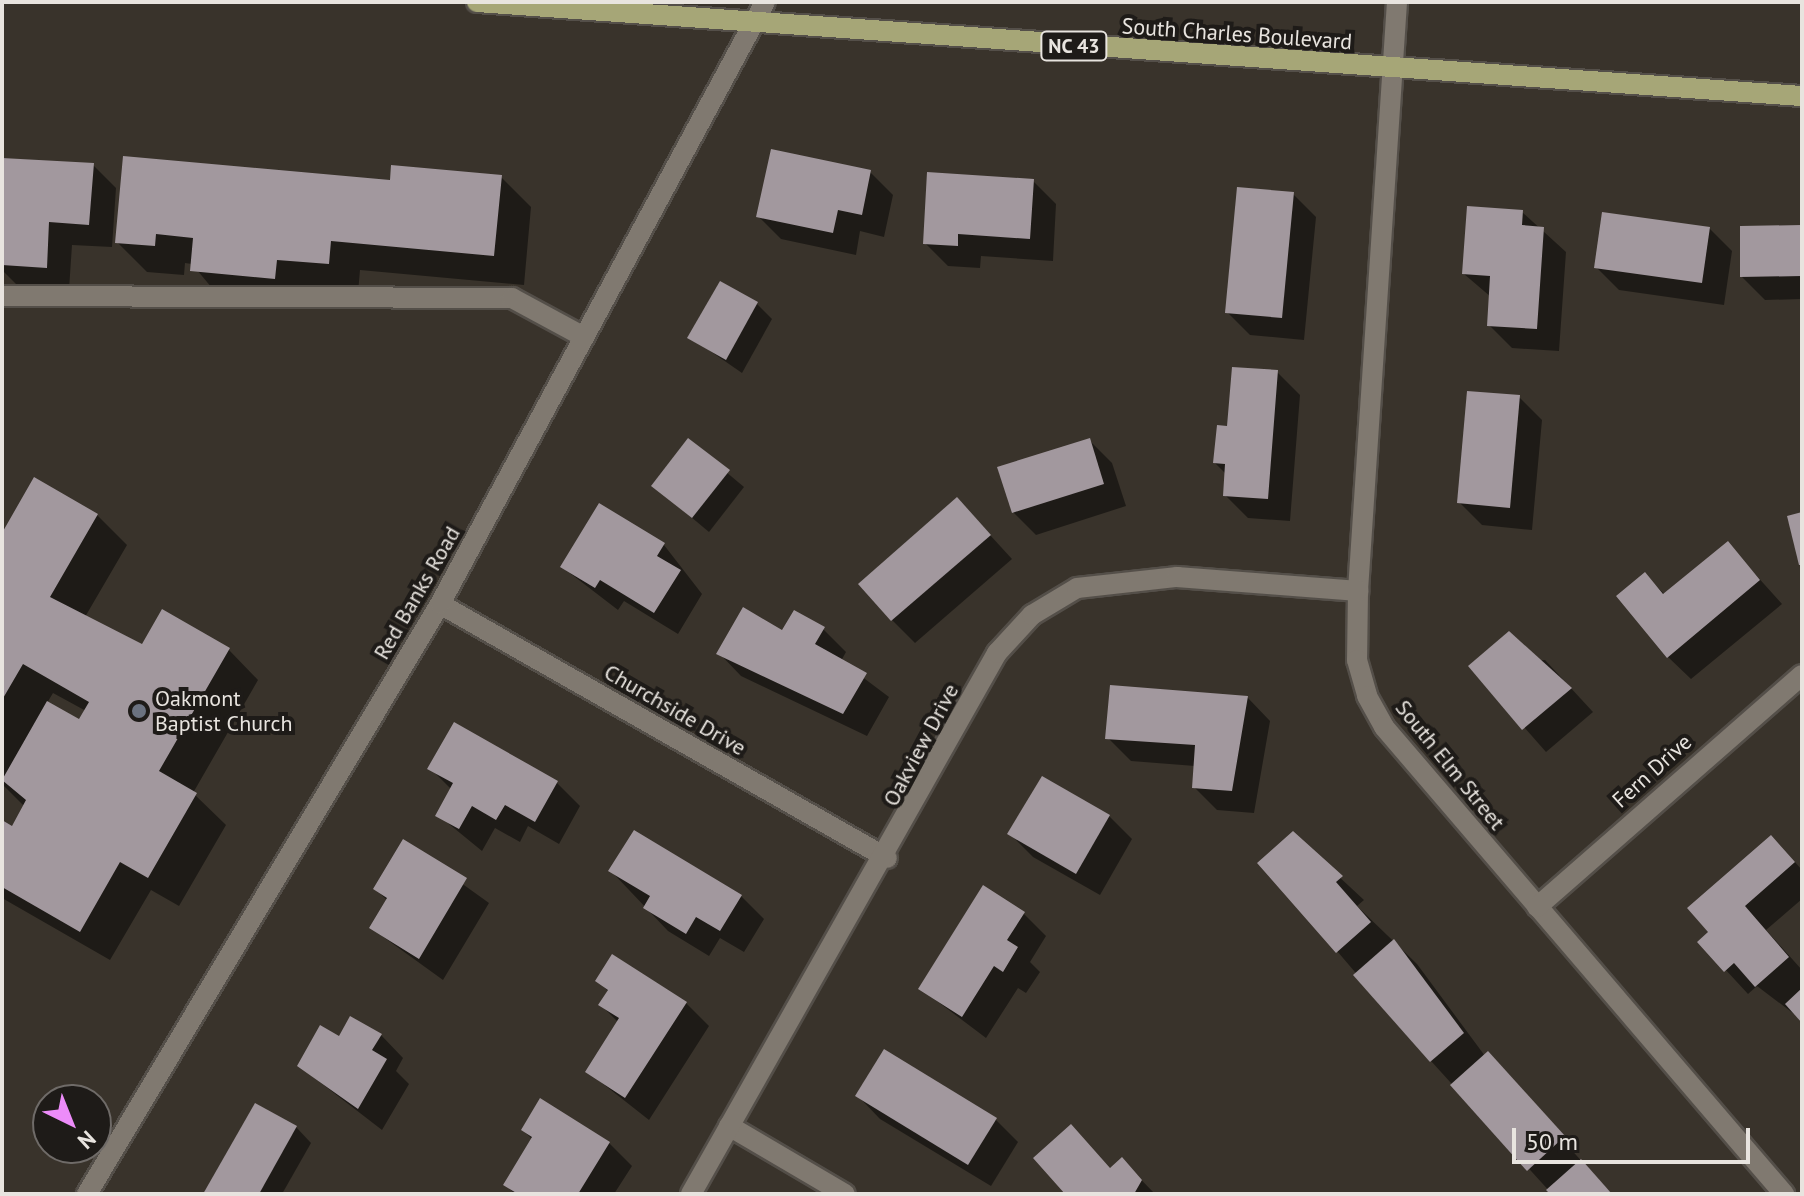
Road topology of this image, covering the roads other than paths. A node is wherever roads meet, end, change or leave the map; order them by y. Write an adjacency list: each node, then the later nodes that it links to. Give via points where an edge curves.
1 (477, 2): 4 (main road, South Charles Boulevard / NC 43)
2 (765, 2): 4 (street, Red Banks Road)
3 (1397, 2): 5 (street, South Elm Street)
4 (753, 23): 5 (main road, South Charles Boulevard / NC 43); 8 (street, Red Banks Road)
5 (1395, 69): 6 (main road, South Charles Boulevard / NC 43); 9 (street, South Elm Street)
6 (1802, 96)
7 (2, 296): 8 (street, via 512,298)
8 (584, 337): 10 (street, Red Banks Road)
9 (1358, 591): 12 (street, Oakview Drive, via 1177,577 1077,588 1032,615 997,653); 13 (street, South Elm Street, via 1357,660 1384,727)
10 (440, 604): 12 (street, Churchside Drive); 15 (street, Red Banks Road)
11 (1802, 675): 13 (street, Fern Drive)
12 (887, 858): 14 (street, Oakview Drive)
13 (1537, 907): 18 (street, South Elm Street)
14 (729, 1126): 16 (street, Oakview Drive); 17 (street)
15 (87, 1194)
16 (691, 1194)
17 (845, 1194)
18 (1784, 1194)

